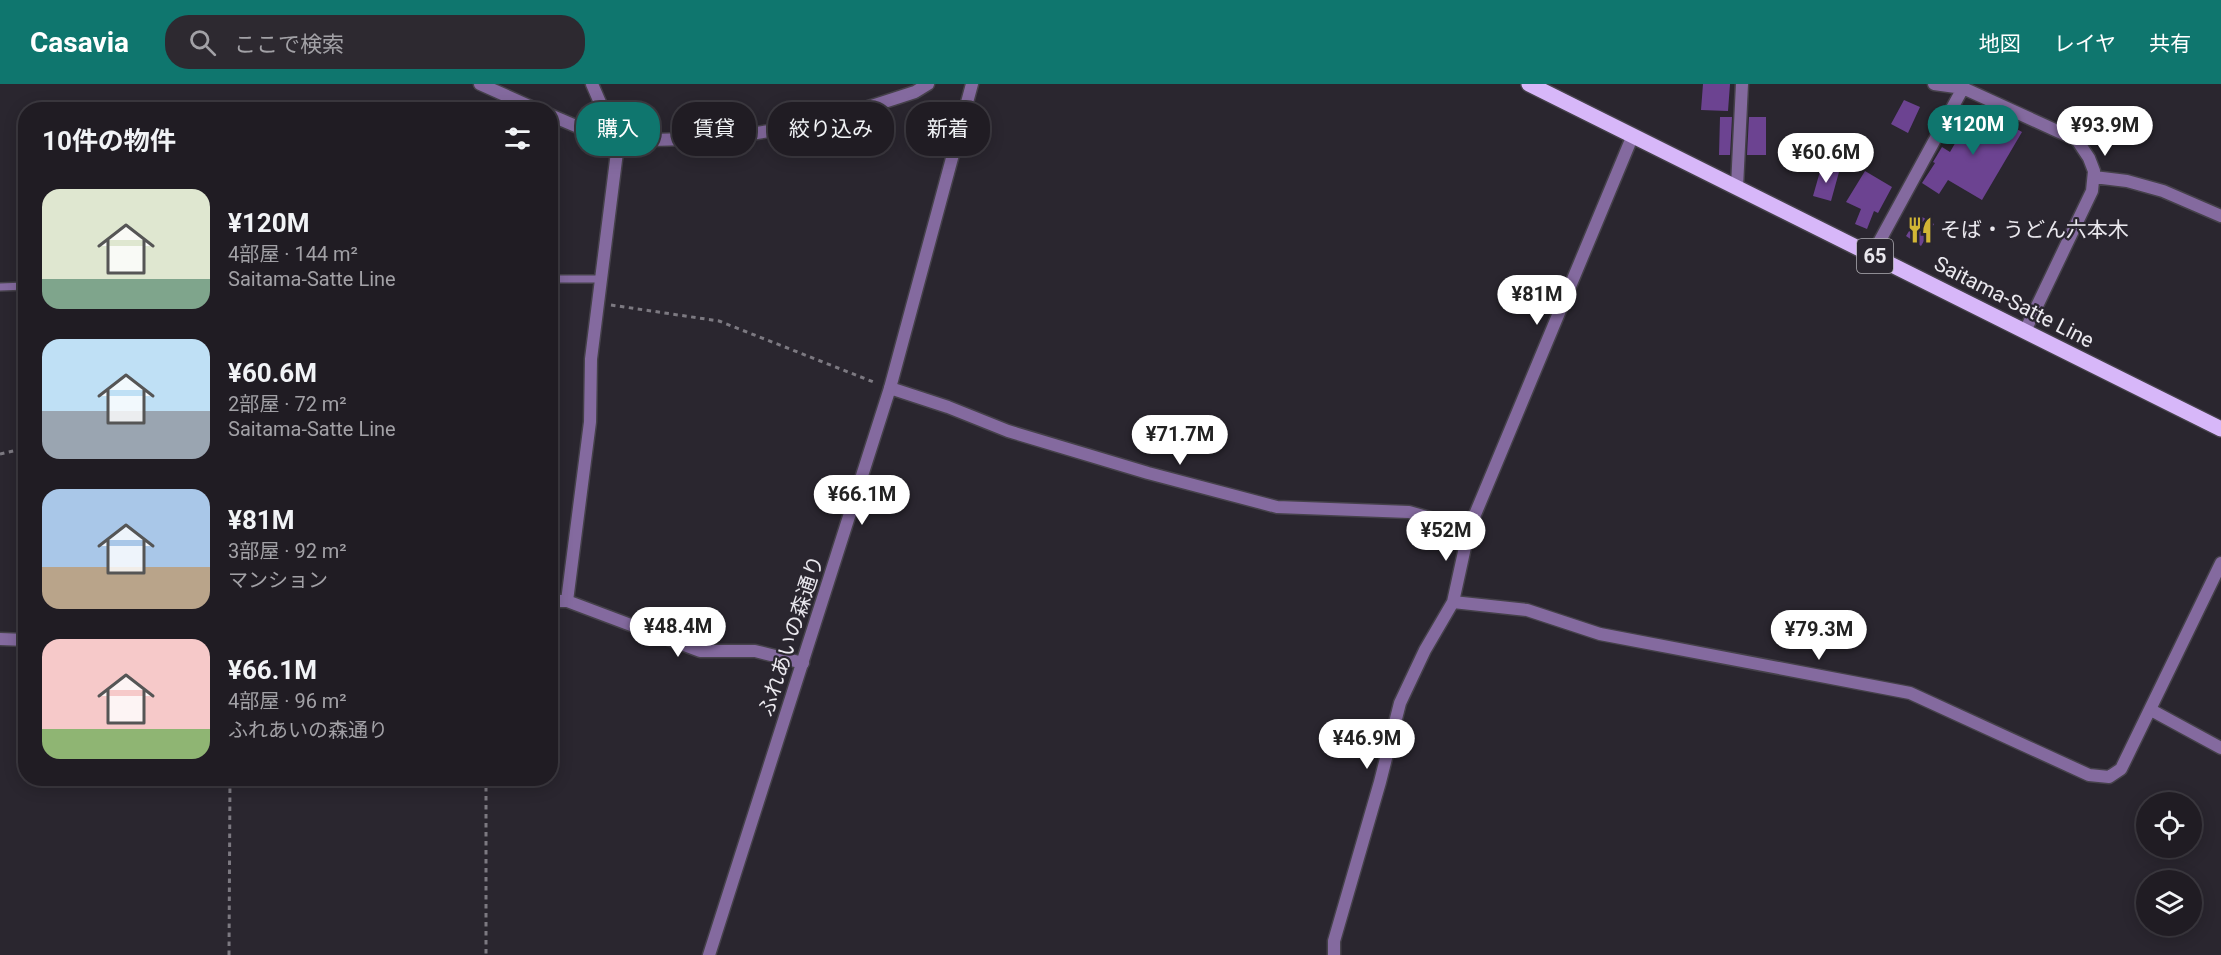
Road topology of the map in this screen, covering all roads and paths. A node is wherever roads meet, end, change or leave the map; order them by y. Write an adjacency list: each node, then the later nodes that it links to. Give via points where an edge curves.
1 (480, 84): 10 (street)
2 (592, 84): 11 (street)
3 (928, 84): 15 (street, via 915,92 819,123 726,138)
4 (972, 84): 27 (street, ふれあいの森通り)
5 (1529, 84): 14 (main road, Saitama-Satte Line / 65)
6 (1742, 84): 18 (street)
7 (1934, 84): 8 (street)
8 (1948, 85): 9 (street)
9 (1963, 88): 17 (street, via 2077,140 2090,158); 20 (street)
10 (520, 102)
11 (600, 102)
12 (558, 118): 13 (street)
13 (576, 126)
14 (1633, 135): 18 (main road, Saitama-Satte Line / 65); 31 (street)
15 (660, 140)
16 (616, 156): 22 (street)
17 (2094, 177): 19 (street, via 2163,191); 26 (street, via 2092,191)
18 (1737, 187): 20 (main road, Saitama-Satte Line / 65)
19 (2221, 216)
20 (1872, 255): 26 (main road, Saitama-Satte Line / 65)
21 (558, 279): 22 (lane)
22 (601, 279): 25 (street)
23 (18, 286): 24 (lane)
24 (0, 287)
25 (597, 303): 27 (path, via 719,321); 34 (street, via 590,422)
26 (2025, 331): 28 (main road, Saitama-Satte Line / 65)
27 (890, 388): 31 (street, via 1008,431 1277,507 1409,512); 38 (street, ふれあいの森通り)
28 (2221, 429)
29 (18, 450): 30 (path)
30 (0, 454)
31 (1469, 529): 35 (street)
32 (2221, 563): 39 (street)
33 (558, 601): 34 (street)
34 (567, 601): 38 (street, via 700,651 755,651)
35 (1453, 602): 39 (street, via 1527,610 1600,634 1910,693 2089,775 2109,777 2121,769); 46 (street, via 1400,703 1334,941)
36 (0, 639): 37 (street)
37 (18, 640)
38 (803, 663): 45 (street, ふれあいの森通り)
39 (2151, 710): 40 (street)
40 (2221, 748)
41 (230, 786): 43 (path)
42 (486, 786): 44 (path)
43 (229, 955)
44 (486, 955)
45 (709, 955)
46 (1334, 955)

